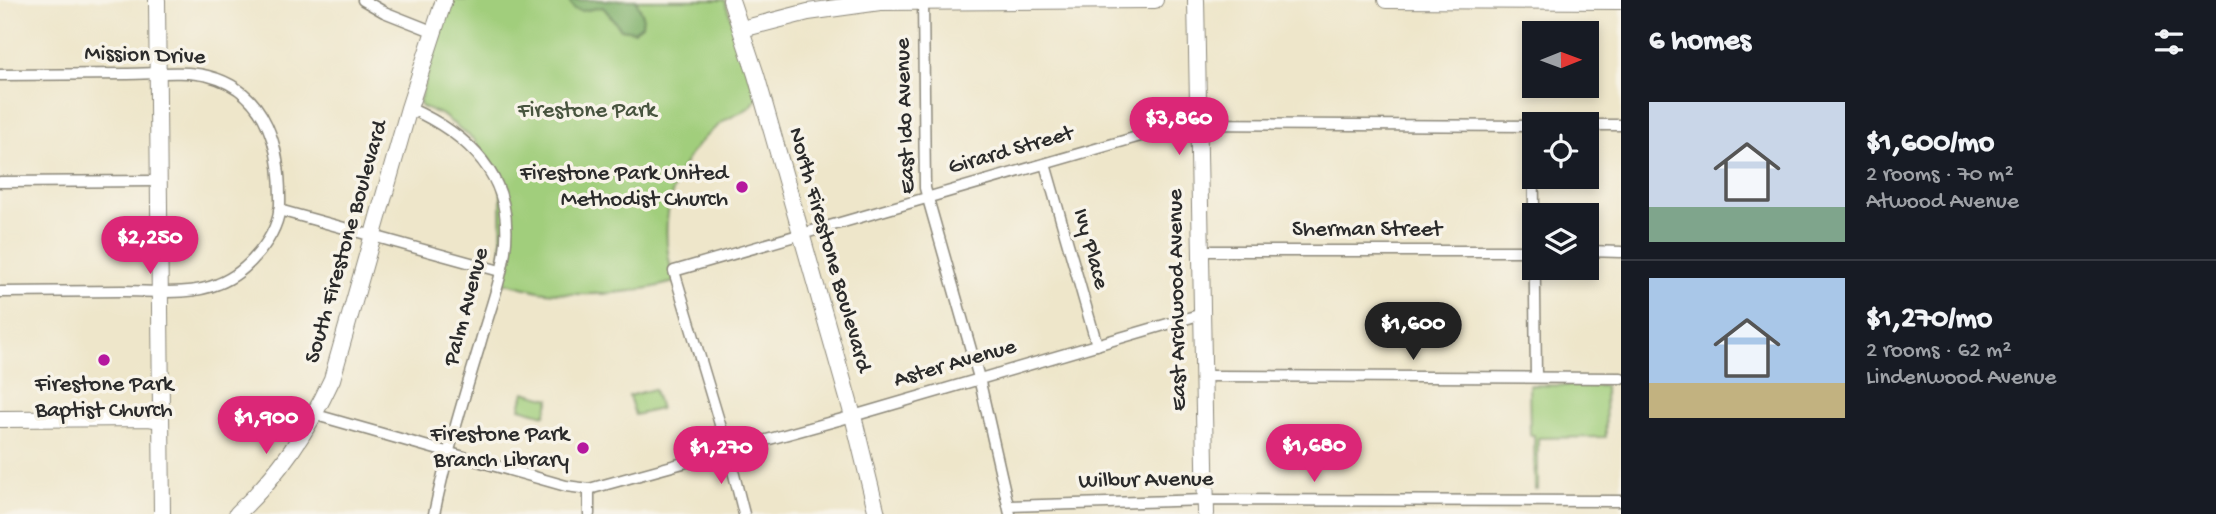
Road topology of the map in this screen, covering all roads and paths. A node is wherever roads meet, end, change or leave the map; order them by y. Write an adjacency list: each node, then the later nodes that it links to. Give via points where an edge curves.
1 (157, 0): 12 (street)
2 (363, 0): 11 (street)
3 (444, 0): 11 (street, South Firestone Boulevard)
4 (731, 0): 10 (street, North Firestone Boulevard)
5 (923, 0): 6 (street); 10 (street, via 837,7); 22 (street, East Ido Avenue)
6 (1155, 0)
7 (1196, 0): 15 (street, East Archwood Avenue)
8 (1386, 0): 9 (street)
9 (1621, 1)
10 (742, 29): 24 (street, North Firestone Boulevard)
11 (432, 31): 14 (street, South Firestone Boulevard)
12 (157, 74): 13 (street, Mission Drive); 20 (street); 23 (street, Mission Drive, via 206,76 234,88 252,103 275,143 281,179)
13 (0, 75)
14 (409, 108): 25 (street, South Firestone Boulevard); 30 (street, Palm Avenue, via 464,139 489,170 506,220)
15 (1196, 123): 18 (street, Girard Street); 19 (street, Girard Street); 26 (street, East Archwood Avenue)
16 (1599, 125): 17 (street)
17 (1621, 125)
18 (1522, 126)
19 (1045, 164): 22 (street, Girard Street); 35 (street, Ivy Place)
20 (158, 181): 21 (street); 33 (street)
21 (0, 182)
22 (928, 198): 24 (street, Girard Street); 38 (street, East Ido Avenue)
23 (279, 209): 25 (street); 33 (street, via 264,246 246,267 208,288)
24 (801, 235): 41 (street, North Firestone Boulevard); 44 (street, Girard Street, via 674,271)
25 (373, 236): 30 (street); 40 (street, South Firestone Boulevard, via 339,357)
26 (1200, 251): 27 (street, Sherman Street); 34 (street, East Archwood Avenue)
27 (1522, 251)
28 (1599, 251): 29 (street)
29 (1621, 251)
30 (500, 271): 45 (street, Palm Avenue)
31 (1534, 280): 37 (street)
32 (0, 292): 33 (street)
33 (160, 292): 43 (street)
34 (1202, 314): 35 (street, Aster Avenue); 36 (street, East Archwood Avenue)
35 (1097, 345): 38 (street, Aster Avenue)
36 (1204, 376): 37 (street); 49 (street, East Archwood Avenue)
37 (1536, 377): 39 (street)
38 (979, 378): 41 (street, Aster Avenue); 50 (street, East Ido Avenue)
39 (1621, 378)
40 (316, 415): 45 (street, Aster Avenue); 51 (street, South Firestone Boulevard, via 282,465)
41 (853, 416): 44 (street, Aster Avenue); 56 (street, North Firestone Boulevard)
42 (0, 419): 43 (street)
43 (161, 420): 52 (street)
44 (728, 451): 46 (street, Aster Avenue); 55 (street)
45 (449, 452): 46 (street, Aster Avenue); 53 (street, Palm Avenue)
46 (589, 489): 54 (street)
47 (1537, 501): 48 (street, Wilbur Avenue); 49 (street, Wilbur Avenue); 57 (street)
48 (1621, 501)
49 (1206, 507): 50 (street, Wilbur Avenue)
50 (1009, 510)
51 (240, 513)
52 (162, 514)
53 (434, 514)
54 (589, 514)
55 (744, 514)
56 (877, 514)
57 (1537, 514)

